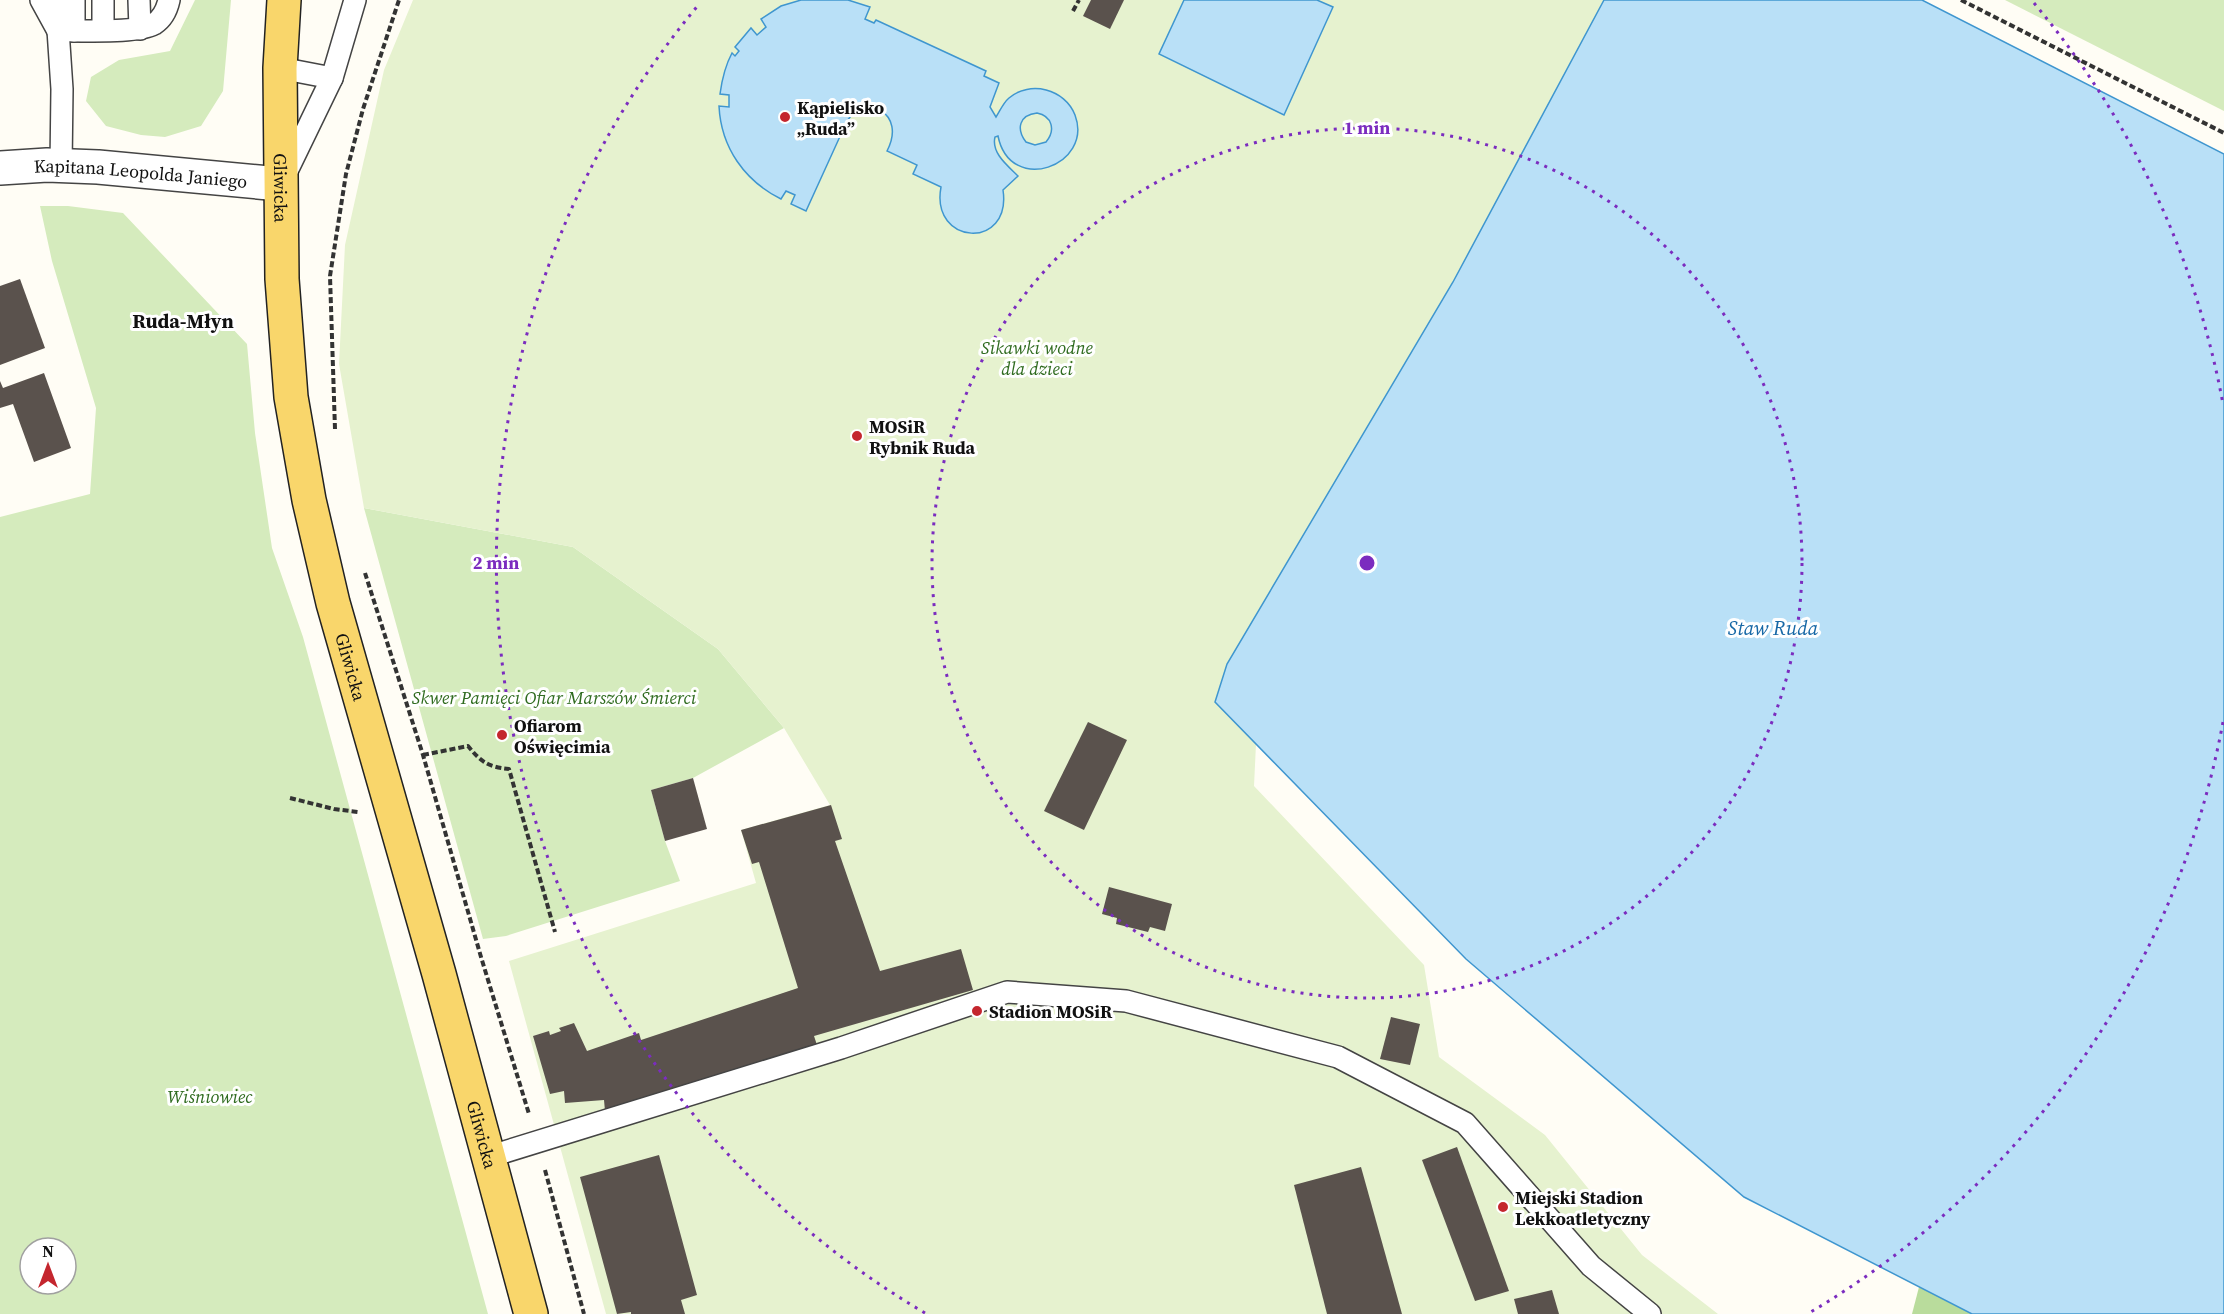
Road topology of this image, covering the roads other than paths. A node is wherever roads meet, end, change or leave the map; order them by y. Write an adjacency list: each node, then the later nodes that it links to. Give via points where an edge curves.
1 (41, 0): 11 (lane)
2 (56, 0): 11 (lane)
3 (74, 0): 11 (lane)
4 (103, 0): 10 (lane)
5 (139, 0): 9 (lane)
6 (169, 0): 9 (lane, via 156,23)
7 (284, 0): 12 (main road, Gliwicka)
8 (355, 0): 13 (lane)
9 (140, 29): 10 (lane)
10 (103, 30): 11 (lane)
11 (66, 31): 14 (lane)
12 (280, 68): 13 (lane); 16 (main road, Gliwicka)
13 (332, 78): 16 (lane)
14 (61, 166): 15 (street, Kapitana Leopolda Janiego); 16 (street, Kapitana Leopolda Janiego)
15 (0, 168)
16 (280, 184): 17 (main road, Gliwicka, via 291,397 309,500 333,603)
17 (488, 1157): 18 (main road, Gliwicka); 19 (lane, via 841,1048 1007,992 1126,1001 1338,1057 1465,1123 1591,1266)
18 (531, 1314)
19 (1650, 1314)

